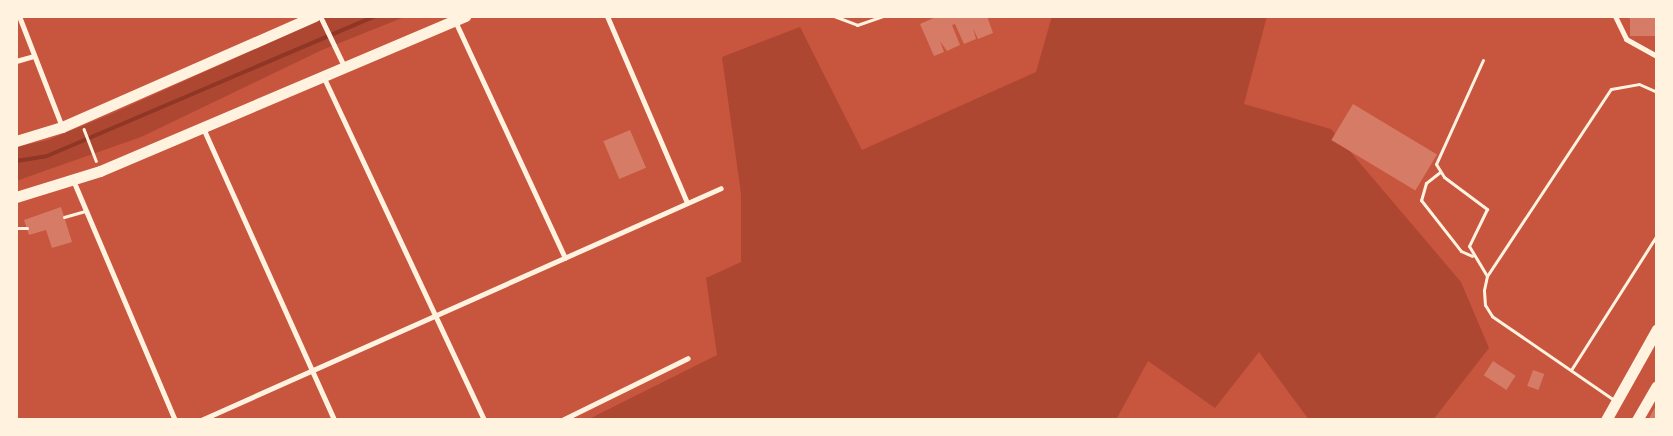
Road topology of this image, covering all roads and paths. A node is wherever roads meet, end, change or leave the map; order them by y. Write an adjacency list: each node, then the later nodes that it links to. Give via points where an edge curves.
1 (19, 16): 9 (street)
2 (320, 16): 7 (street)
3 (607, 16): 25 (street)
4 (834, 16): 5 (lane, via 857,25)
5 (883, 16)
6 (1615, 16): 10 (street, via 1626,39)
7 (319, 19): 13 (street); 17 (main road)
8 (460, 19): 13 (main road); 32 (street)
9 (33, 56): 12 (street); 17 (street)
10 (1657, 56)
11 (1483, 60): 21 (lane, via 1437,161)
12 (16, 61)
13 (344, 66): 14 (main road)
14 (323, 75): 18 (main road); 34 (street)
15 (1657, 92): 33 (lane, via 1639,84 1611,89)
16 (82, 125): 20 (path)
17 (62, 127): 19 (main road)
18 (203, 128): 22 (main road); 37 (street)
19 (16, 141)
20 (96, 160)
21 (1440, 172): 31 (lane, via 1487,209 1469,243); 31 (lane, via 1426,183 1421,200 1461,251)
22 (73, 180): 24 (main road); 26 (street)
23 (721, 188): 25 (street)
24 (16, 197)
25 (687, 203): 32 (street)
26 (85, 211): 27 (lane); 41 (street)
27 (64, 217)
28 (16, 228): 29 (lane)
29 (27, 228)
30 (1657, 235): 38 (lane)
31 (1473, 256): 33 (lane)
32 (565, 258): 34 (street)
33 (1488, 276): 38 (lane, via 1484,305 1492,316)
34 (435, 315): 37 (street); 44 (street)
35 (1657, 329): 40 (main road)
36 (688, 358): 45 (street)
37 (311, 370): 42 (street); 43 (street)
38 (1570, 370): 40 (lane)
39 (1657, 386): 47 (main road)
40 (1617, 401): 46 (main road)
41 (175, 420)
42 (201, 420)
43 (334, 420)
44 (484, 420)
45 (562, 420)
46 (1606, 420)
47 (1636, 420)

